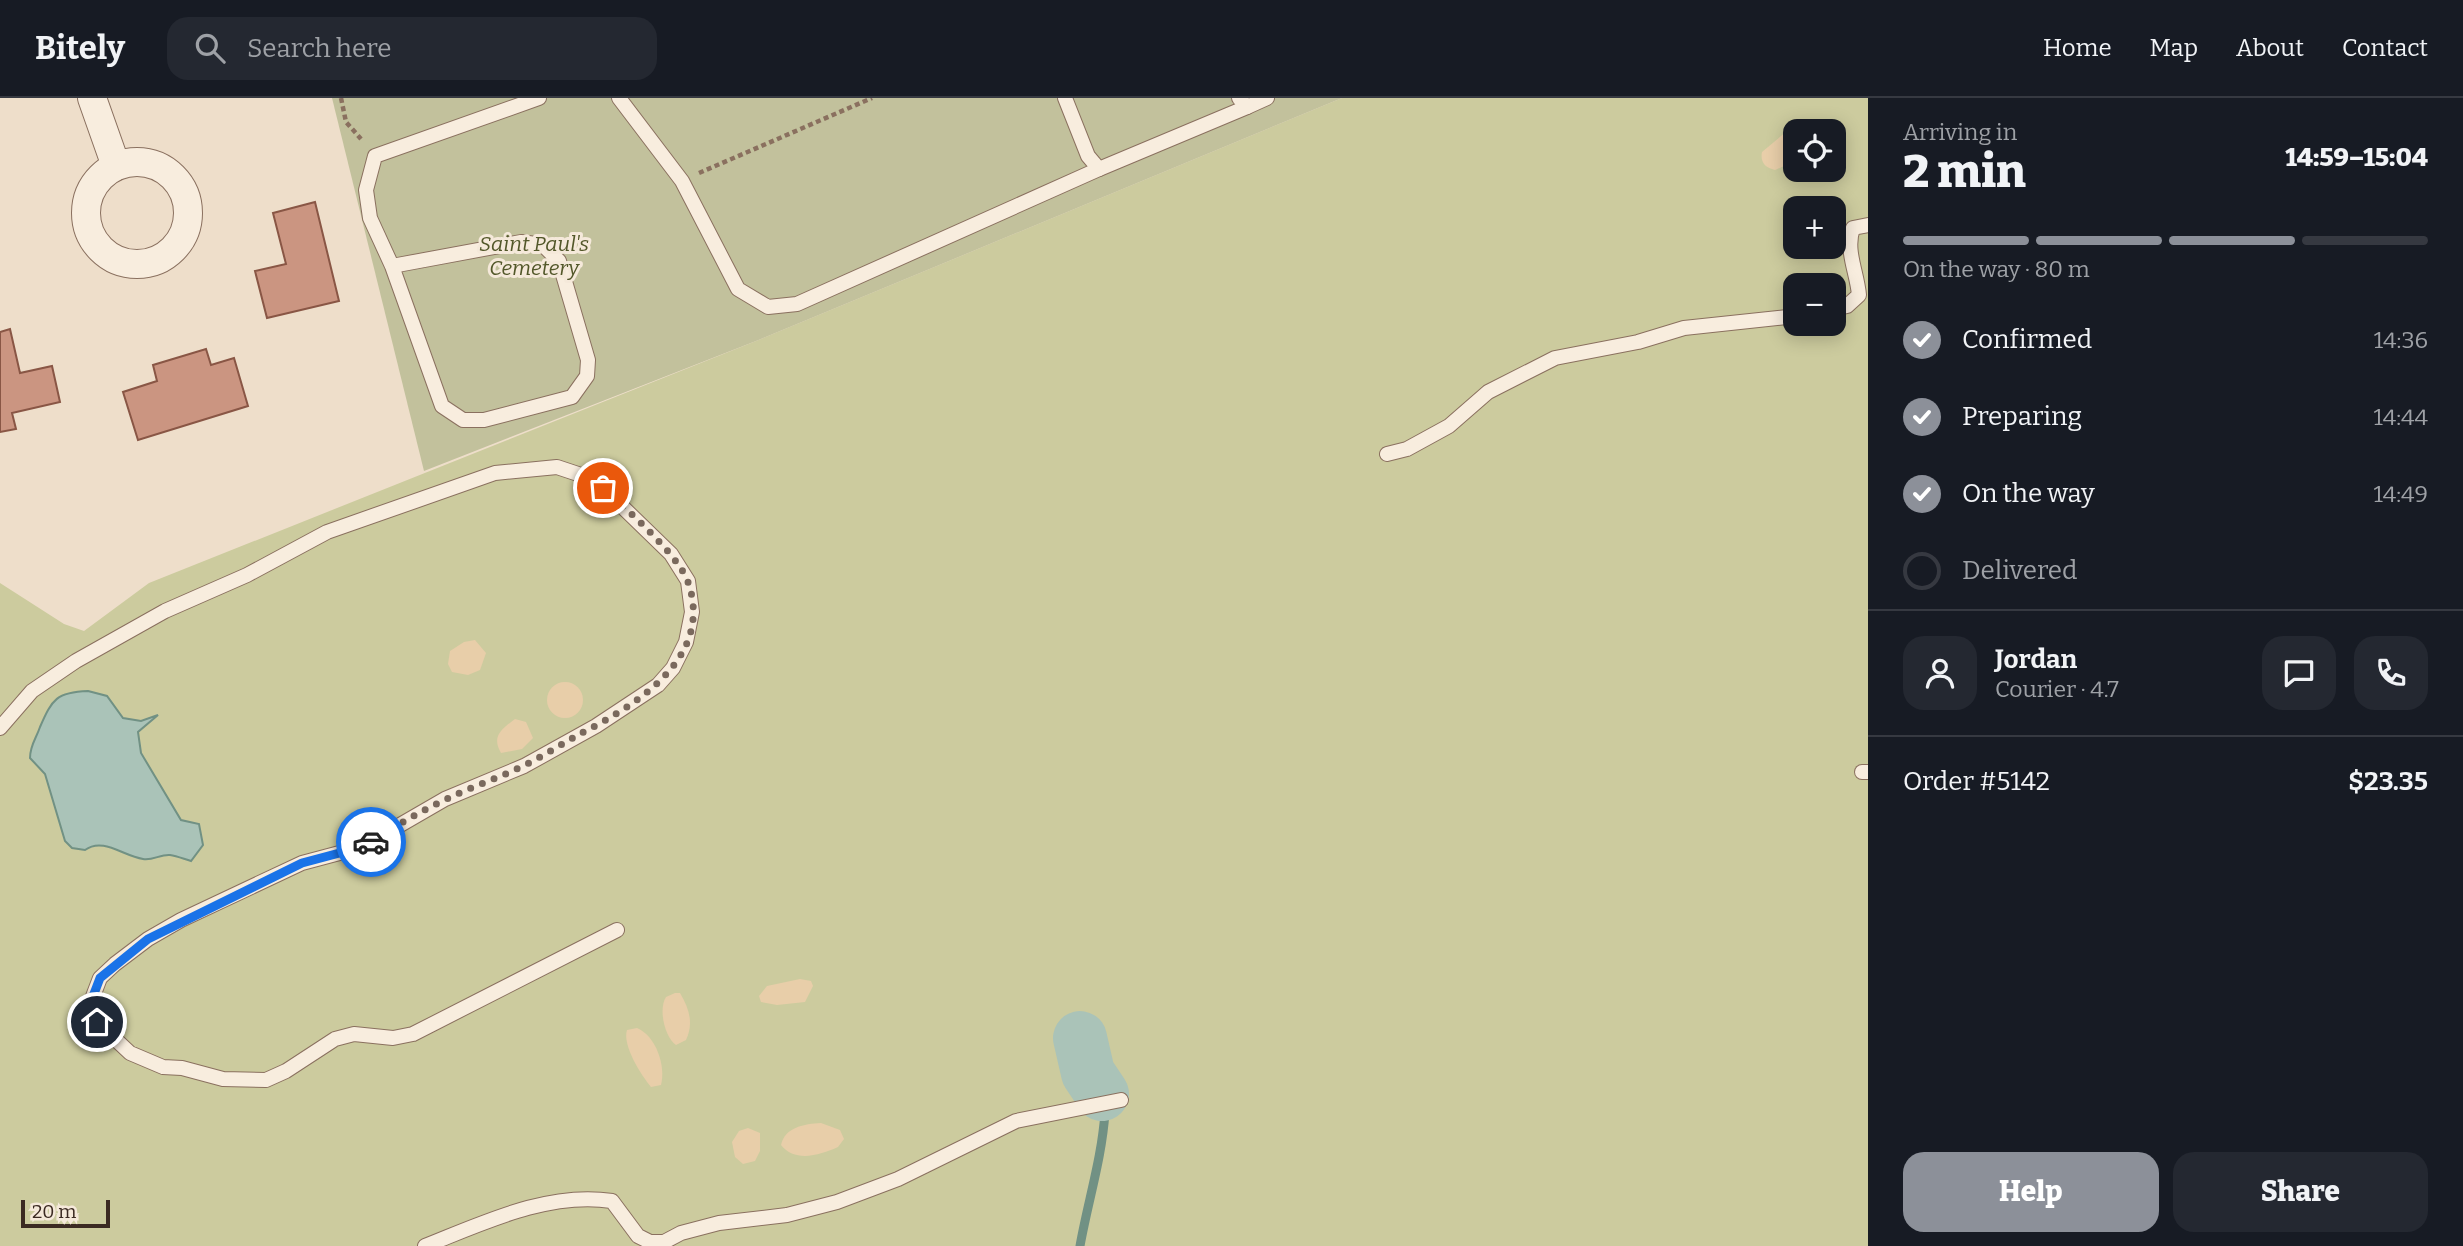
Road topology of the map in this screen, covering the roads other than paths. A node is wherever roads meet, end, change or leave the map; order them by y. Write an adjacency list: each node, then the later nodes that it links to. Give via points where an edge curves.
1 (92, 98): 7 (street)
2 (539, 98): 10 (lane, via 375,156 366,190 370,218)
3 (619, 98): 8 (lane, via 682,181 738,289 768,307 797,304)
4 (1065, 98): 8 (lane, via 1088,156)
5 (1267, 98): 6 (lane)
6 (1243, 102): 8 (lane)
7 (116, 166)
8 (1099, 169)
9 (1868, 225): 11 (lane, via 1853,228 1848,242 1858,295)
10 (392, 266): 10 (lane, via 442,406 463,420 484,420 572,397 587,376 588,360 559,261 543,244 521,242)
11 (1846, 306)
12 (1783, 317): 13 (lane, via 1684,328 1555,358 1488,392 1439,431 1407,449)
13 (1387, 454)
14 (0, 728): 15 (lane, via 32,691 76,661 165,611 247,575 327,532 495,472 557,467 603,488 671,554 688,581 692,612 687,642 673,668 658,685 596,726 524,766 445,799 362,847 302,863 181,920 148,939 100,978 92,999 97,1022 130,1053 163,1067 223,1079 266,1080 335,1039 354,1034 393,1038 414,1034)
15 (617, 930)
16 (1121, 1100): 17 (lane, via 1016,1121 898,1178 825,1206 719,1223 664,1242 638,1236 612,1201 583,1196 513,1214)
17 (425, 1246)

